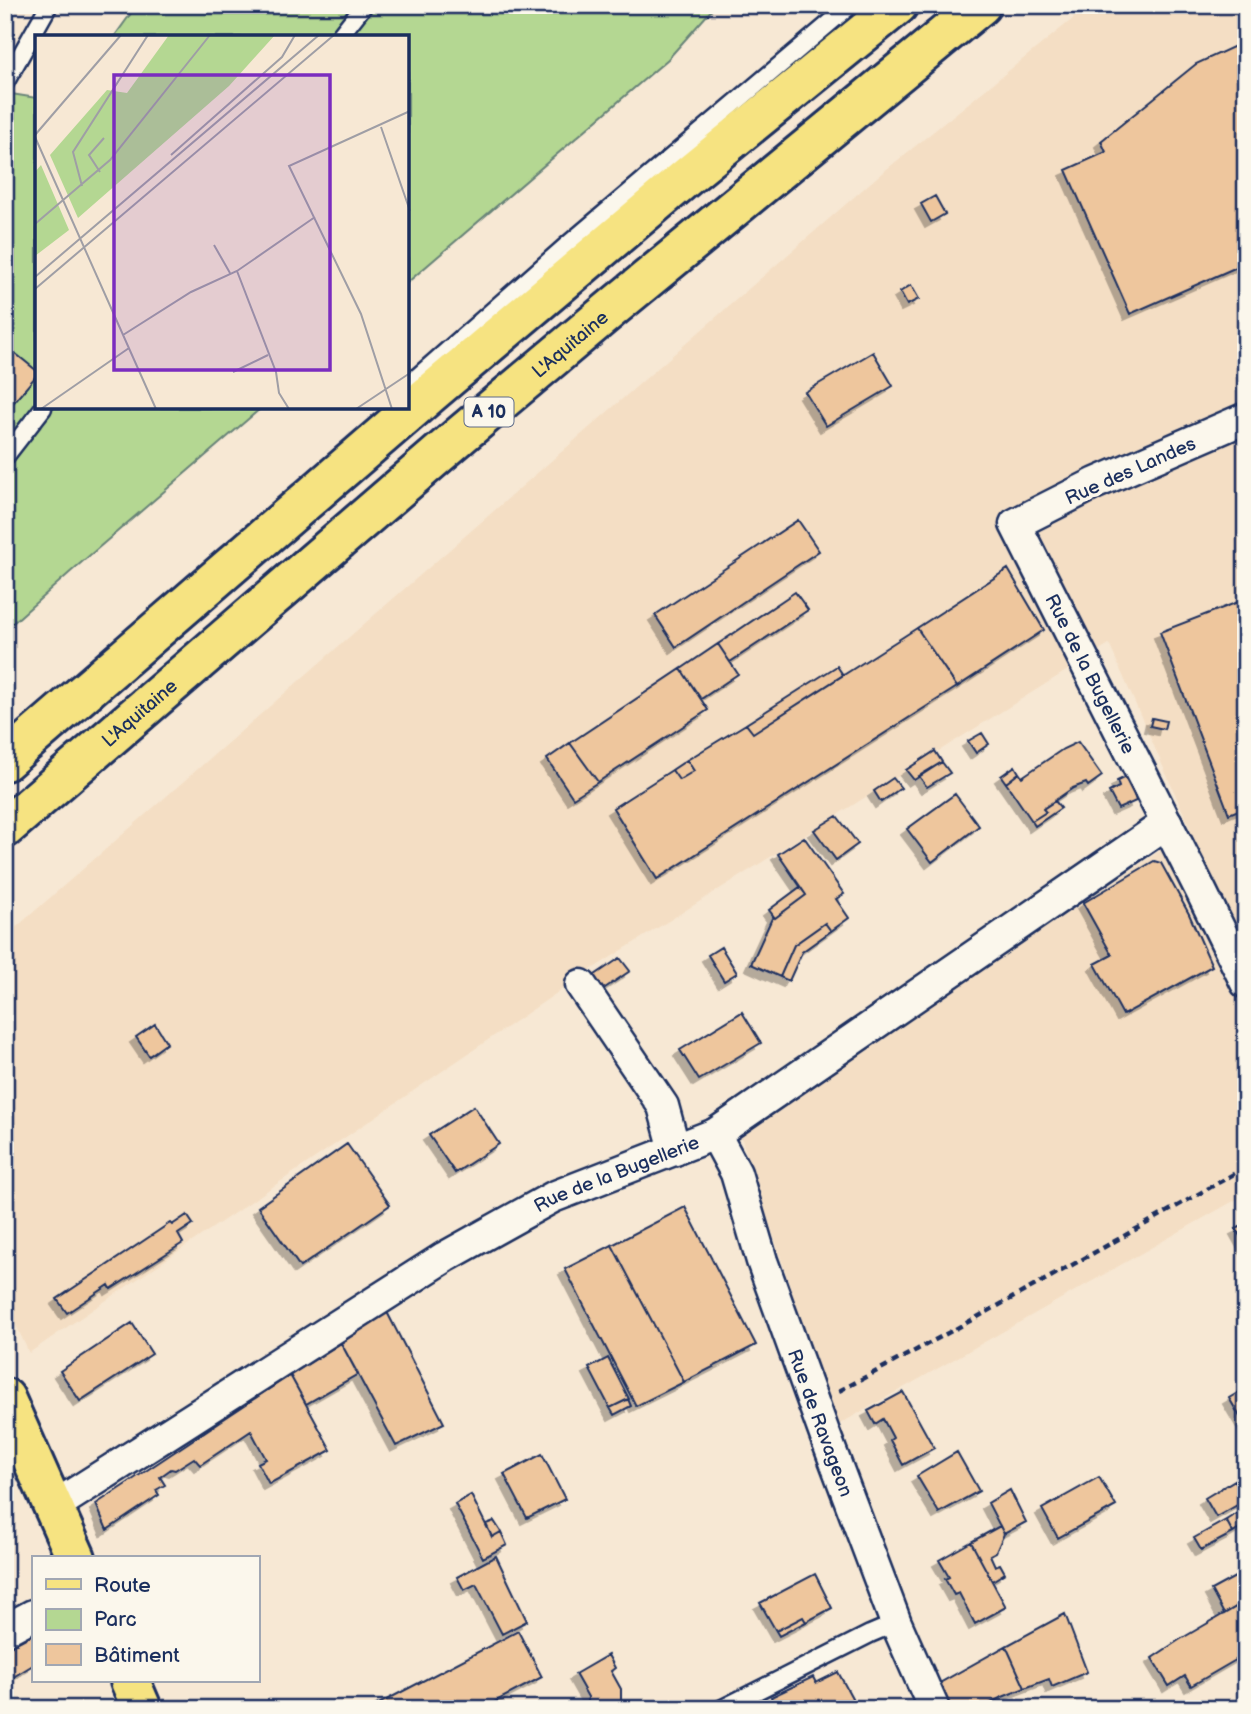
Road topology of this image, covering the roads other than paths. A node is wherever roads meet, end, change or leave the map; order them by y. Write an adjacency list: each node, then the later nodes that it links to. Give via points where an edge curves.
1 (49, 5): 7 (lane)
2 (364, 5): 6 (lane)
3 (851, 5): 8 (lane)
4 (898, 5): 14 (main road, A 10, via 669,192)
5 (981, 5): 17 (main road, L'Aquitaine / A 10, via 472,425)
6 (341, 35)
7 (5, 83)
8 (410, 383)
9 (41, 410): 12 (lane)
10 (1246, 418): 13 (street, Rue des Landes)
11 (357, 437): 14 (lane)
12 (5, 457)
13 (1015, 524): 16 (street, Rue de la Bugellerie)
14 (232, 565): 15 (main road, A 10)
15 (5, 761)
16 (1167, 823): 18 (street, Rue de la Bugellerie); 20 (street, Rue de la Bugellerie)
17 (5, 828)
18 (1246, 983)
19 (581, 985): 21 (street, via 663,1106)
20 (715, 1134): 21 (street, Rue de la Bugellerie); 26 (street, Rue de Ravageon, via 736,1173 762,1261)
21 (675, 1150): 23 (street, Rue de la Bugellerie, via 553,1197 445,1257)
22 (5, 1398): 23 (main road)
23 (53, 1507): 24 (main road)
24 (75, 1556)
25 (32, 1616): 27 (street)
26 (896, 1623): 30 (lane); 31 (street, Rue de Ravageon)
27 (5, 1630)
28 (130, 1682): 29 (main road)
29 (142, 1709)
30 (721, 1709)
31 (934, 1709)

